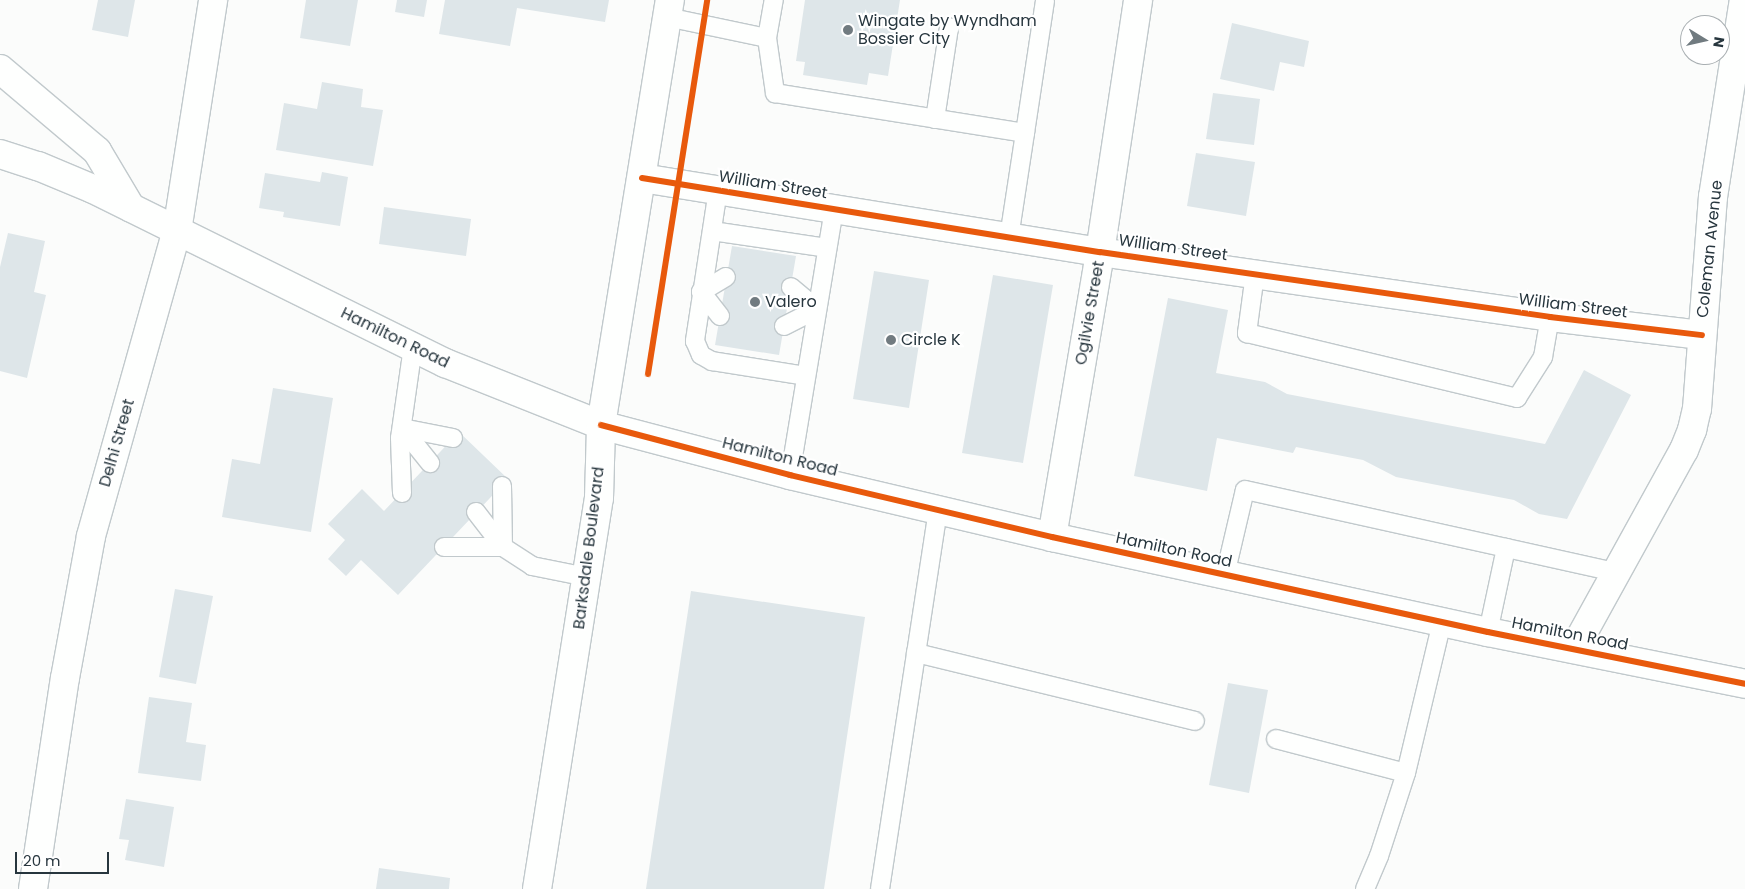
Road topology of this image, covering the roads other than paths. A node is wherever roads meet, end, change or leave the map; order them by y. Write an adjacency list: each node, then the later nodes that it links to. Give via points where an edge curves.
1 (213, 0): 17 (main road, Delhi Street)
2 (774, 0): 8 (lane)
3 (1045, 0): 11 (lane)
4 (1138, 0): 21 (main road, Ogilvie Street)
5 (1744, 0): 30 (main road, Coleman Avenue, via 1714,196)
6 (668, 9): 8 (lane); 13 (main road, Barksdale Boulevard)
7 (949, 27): 10 (lane)
8 (767, 38): 10 (lane, via 775,93)
9 (0, 69): 15 (main road, via 97,151)
10 (935, 119): 11 (lane)
11 (1025, 133): 19 (lane)
12 (0, 154): 15 (main road, Hamilton Road, via 66,178)
13 (642, 178): 14 (main road, William Street); 33 (main road, Barksdale Boulevard)
14 (718, 190): 16 (main road, William Street); 18 (lane)
15 (131, 208): 17 (main road, Hamilton Road)
16 (834, 208): 19 (main road, William Street); 20 (lane)
17 (177, 231): 31 (main road, Hamilton Road); 57 (main road, Delhi Street, via 91,536 65,678)
18 (712, 231): 20 (lane); 25 (lane)
19 (1009, 237): 21 (main road, William Street)
20 (827, 248): 26 (lane)
21 (1100, 252): 22 (main road, William Street); 42 (main road, Ogilvie Street)
22 (1255, 274): 28 (main road, William Street); 28 (lane, via 1247,333 1517,398 1543,357)
23 (726, 277): 25 (lane)
24 (791, 287): 26 (lane)
25 (702, 292): 27 (lane); 32 (lane, via 695,340 702,355 712,361)
26 (817, 309): 29 (lane); 32 (lane)
27 (720, 316)
28 (1550, 317): 30 (main road, William Street)
29 (784, 326)
30 (1702, 335): 46 (main road, Coleman Avenue, via 1697,409 1692,430)
31 (413, 347): 33 (main road, Hamilton Road, via 445,363); 34 (lane)
32 (806, 376): 37 (lane)
33 (601, 425): 37 (main road, Hamilton Road); 48 (main road, Barksdale Boulevard, via 599,498)
34 (402, 428): 35 (lane); 36 (lane); 39 (lane)
35 (453, 438)
36 (430, 463)
37 (790, 475): 40 (main road, Hamilton Road)
38 (502, 486): 44 (lane)
39 (402, 492)
40 (938, 508): 42 (main road, Hamilton Road); 52 (lane)
41 (476, 512): 44 (lane)
42 (1052, 537): 47 (main road, Hamilton Road)
43 (444, 546): 44 (lane)
44 (503, 547): 48 (lane, via 532,566)
45 (1506, 548): 46 (lane); 47 (lane, via 1245,490); 50 (lane)
46 (1616, 572): 51 (main road, Coleman Avenue)
47 (1225, 575): 49 (main road, Hamilton Road)
48 (587, 577): 58 (main road, Barksdale Boulevard)
49 (1442, 622): 50 (main road, Hamilton Road); 56 (lane)
50 (1488, 632): 51 (main road, Hamilton Road)
51 (1574, 649): 53 (main road, Hamilton Road)
52 (916, 653): 54 (lane); 59 (lane)
53 (1745, 684)
54 (1195, 721)
55 (1276, 739): 56 (lane)
56 (1406, 772): 60 (lane)
57 (33, 889)
58 (537, 889)
59 (880, 889)
60 (1365, 889)

